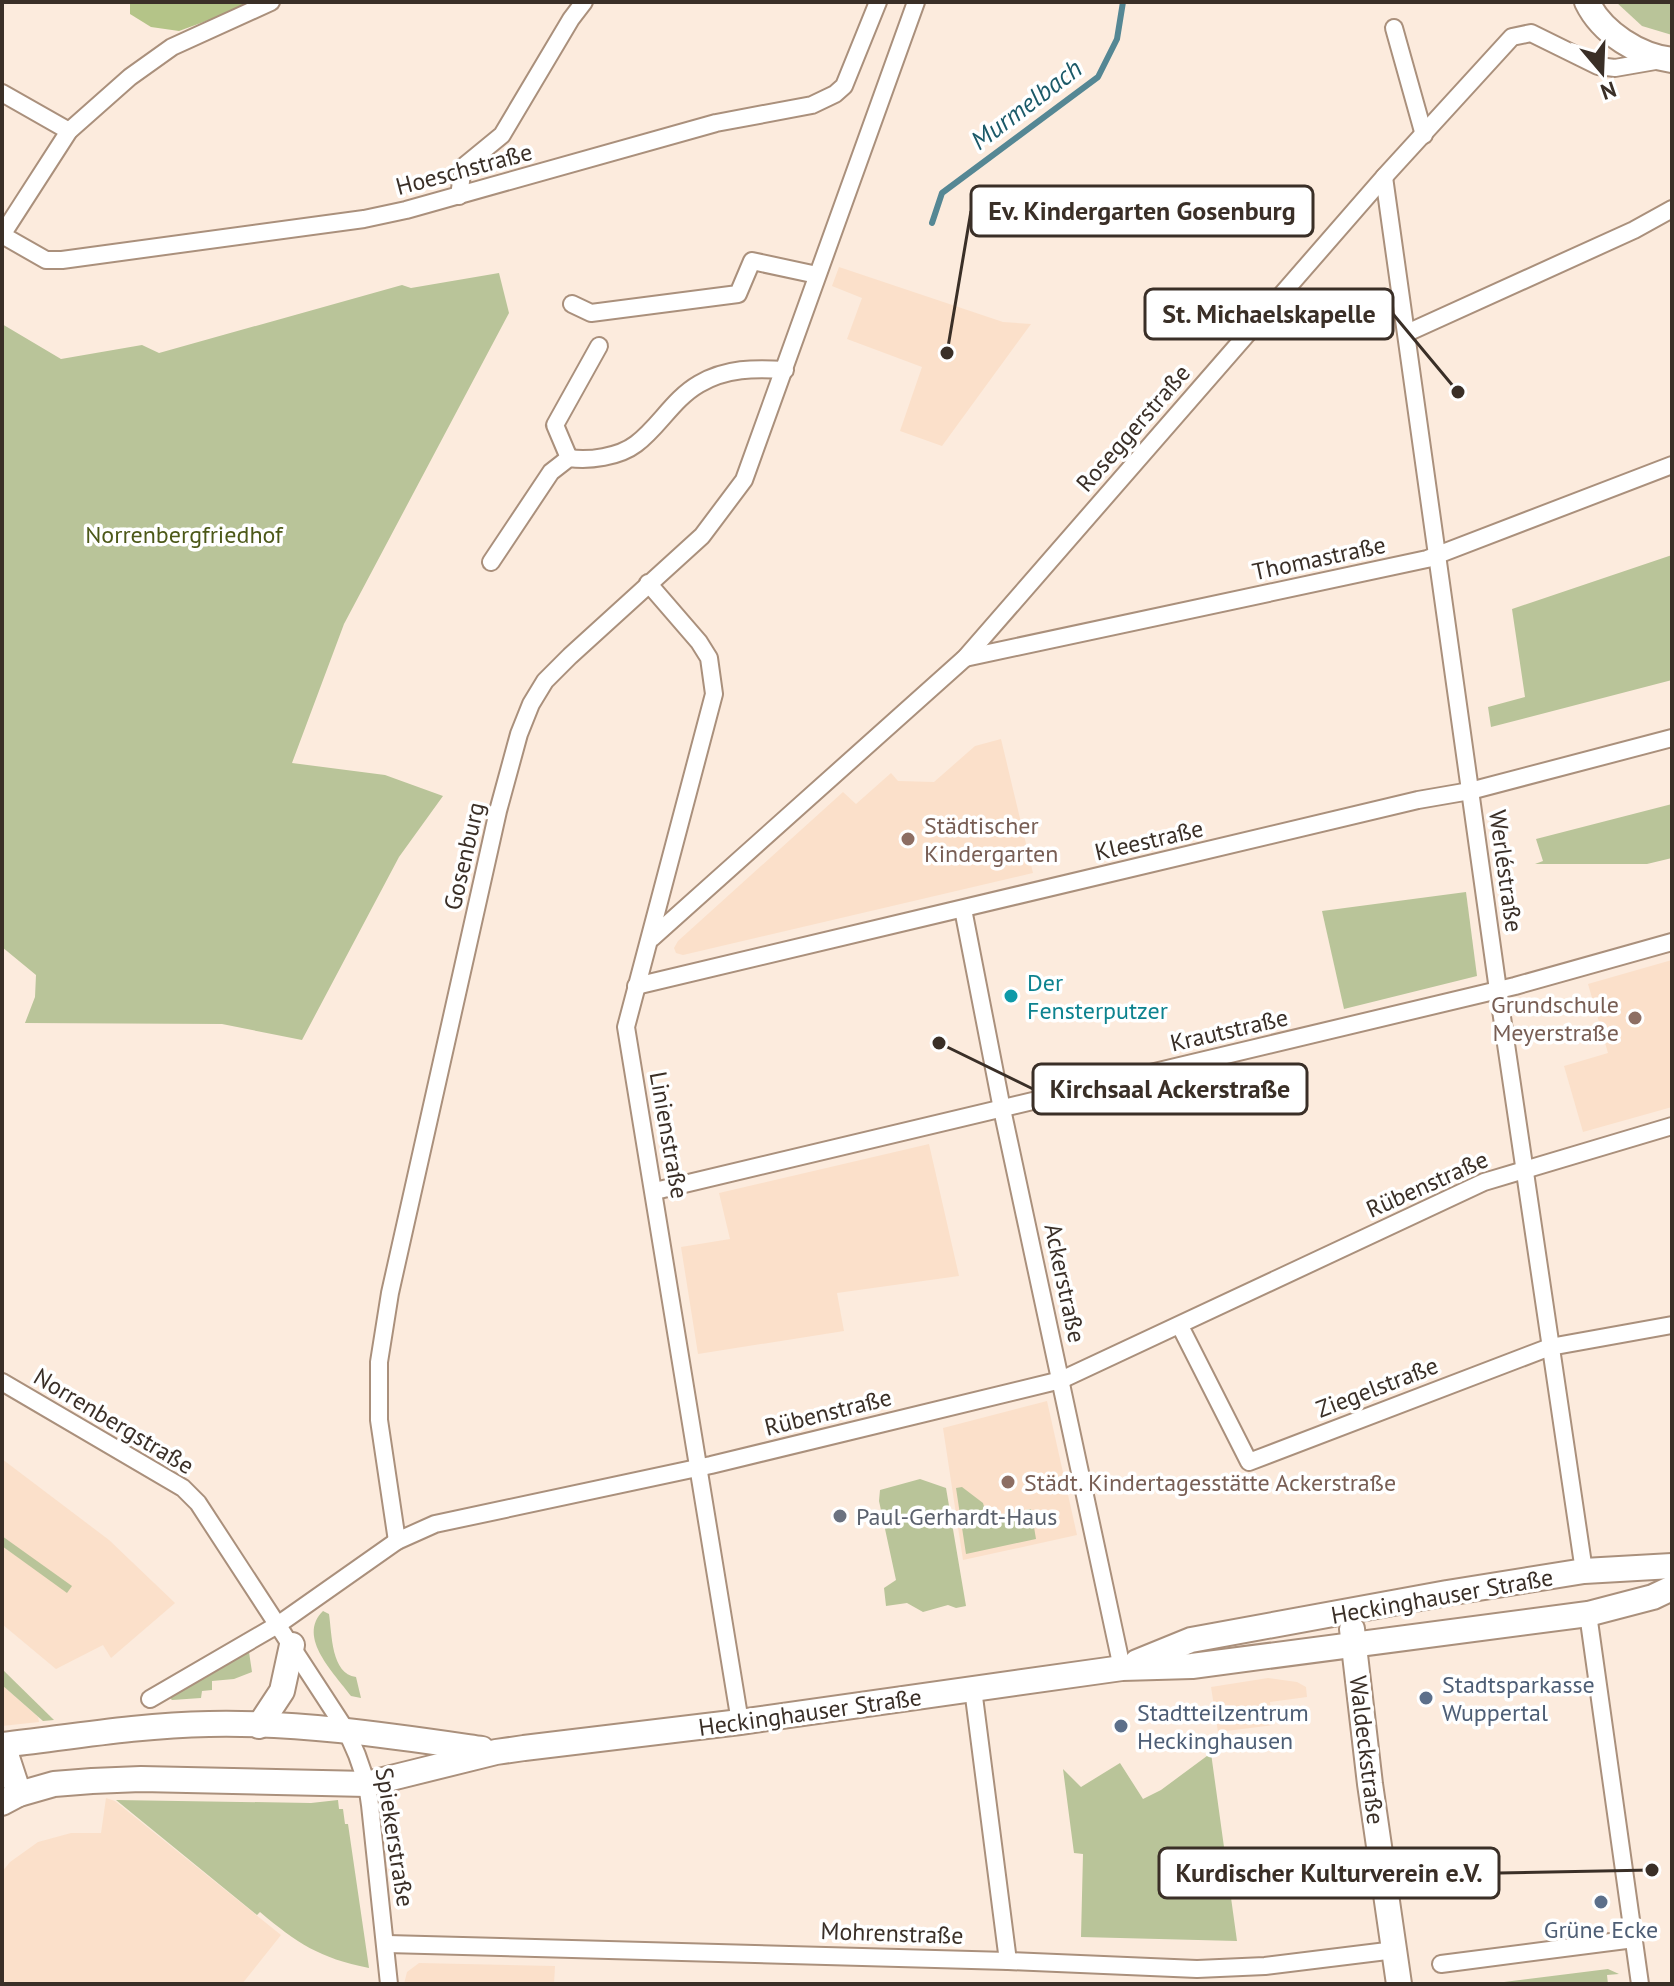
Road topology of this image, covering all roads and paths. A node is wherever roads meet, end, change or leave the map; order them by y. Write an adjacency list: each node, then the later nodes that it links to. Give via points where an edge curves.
1 (271, 2): 9 (street, via 172,47)
2 (584, 2): 12 (street, via 502,135 463,167)
3 (878, 2): 12 (street, Hoeschstraße, via 848,79 824,100 716,123)
4 (916, 2): 15 (street, Gosenburg)
5 (1587, 2): 7 (main road, via 1623,42)
6 (1394, 28): 10 (street)
7 (1668, 60): 10 (street, Roseggerstraße, via 1598,66 1522,33 1512,37)
8 (2, 93): 9 (street)
9 (69, 131): 14 (street)
10 (1424, 135): 11 (street, Roseggerstraße)
11 (1384, 177): 17 (street, Werléstraße); 25 (street, Roseggerstraße)
12 (459, 196): 14 (street, Hoeschstraße, via 364,219 62,260 46,260)
13 (1672, 209): 17 (street)
14 (2, 235)
15 (817, 275): 16 (street, via 752,261 738,294 591,313); 19 (street, Gosenburg)
16 (572, 304)
17 (1407, 333): 22 (street, Werléstraße)
18 (599, 346): 20 (street, via 555,425)
19 (785, 370): 20 (street, via 752,368 700,383 636,445 584,460); 24 (street, Gosenburg, via 744,480 702,536)
20 (569, 458): 23 (street, via 551,472)
21 (1672, 465): 22 (street, Thomastraße)
22 (1439, 555): 25 (street, Thomastraße); 27 (street, Werléstraße)
23 (491, 562)
24 (648, 583): 29 (street, Linienstraße, via 709,658 714,694); 43 (street, Gosenburg, via 545,681 519,734 502,796 379,1362 379,1420)
25 (965, 658): 29 (street, Roseggerstraße)
26 (1672, 738): 27 (street, Kleestraße)
27 (1470, 791): 28 (street, Kleestraße); 32 (street, Werléstraße)
28 (963, 909): 31 (street, Kleestraße); 33 (street, Ackerstraße)
29 (652, 938): 31 (street, Linienstraße)
30 (1672, 942): 32 (street, Krautstraße)
31 (636, 986): 36 (street, Linienstraße, via 626,1027)
32 (1498, 990): 33 (street, Krautstraße); 35 (street, Werléstraße)
33 (1002, 1109): 36 (street, Krautstraße); 40 (street, Ackerstraße)
34 (1672, 1126): 35 (street, Rübenstraße)
35 (1525, 1169): 38 (street, Rübenstraße, via 1484,1182); 39 (street, Werléstraße)
36 (655, 1191): 42 (street, Linienstraße)
37 (1672, 1325): 39 (street, Ziegelstraße)
38 (1180, 1326): 39 (street, Ziegelstraße, via 1249,1462); 40 (street, Rübenstraße)
39 (1550, 1347): 45 (street, Werléstraße)
40 (1061, 1380): 42 (street, Rübenstraße); 52 (street, Ackerstraße)
41 (2, 1382): 49 (street, Norrenbergstraße, via 183,1488)
42 (697, 1468): 43 (street, Rübenstraße, via 435,1524); 55 (street, Linienstraße)
43 (397, 1541): 49 (street, Rübenstraße)
44 (1672, 1566): 45 (main road, Heckinghauser Straße)
45 (1584, 1571): 47 (main road, Heckinghauser Straße)
46 (1672, 1588): 48 (main road, Heckinghauser Straße)
47 (1350, 1611): 51 (main road, Waldeckstraße); 52 (main road, Heckinghauser Straße, via 1191,1640)
48 (1588, 1614): 51 (main road, Heckinghauser Straße); 62 (street)
49 (279, 1624): 50 (street, Spiekerstraße); 54 (street, Rübenstraße)
50 (292, 1645): 56 (main road, via 282,1691); 57 (street, Spiekerstraße)
51 (1353, 1645): 52 (main road, Heckinghauser Straße, via 1192,1666); 64 (main road, Waldeckstraße)
52 (1122, 1668): 53 (main road, Heckinghauser Straße)
53 (973, 1689): 55 (main road, Heckinghauser Straße); 65 (street)
54 (150, 1699)
55 (740, 1722): 59 (main road, Heckinghauser Straße)
56 (259, 1726): 57 (main road, Heckinghauser Straße); 58 (main road, Heckinghauser Straße, via 205,1724)
57 (346, 1730): 59 (main road, Heckinghauser Straße); 60 (street, Spiekerstraße)
58 (2, 1745): 61 (main road, Heckinghauser Straße)
59 (496, 1752): 60 (main road, Heckinghauser Straße)
60 (367, 1784): 61 (main road, Heckinghauser Straße, via 141,1779 54,1784); 63 (street, Spiekerstraße)
61 (10, 1799)
62 (1634, 1935): 66 (street); 69 (street)
63 (387, 1944): 65 (street, Mohrenstraße); 67 (street, Spiekerstraße)
64 (1395, 1950): 65 (street, Mohrenstraße, via 1197,1969); 68 (main road, Waldeckstraße)
65 (1008, 1961)
66 (1441, 1964)
67 (389, 1984)
68 (1399, 1984)
69 (1640, 1984)

